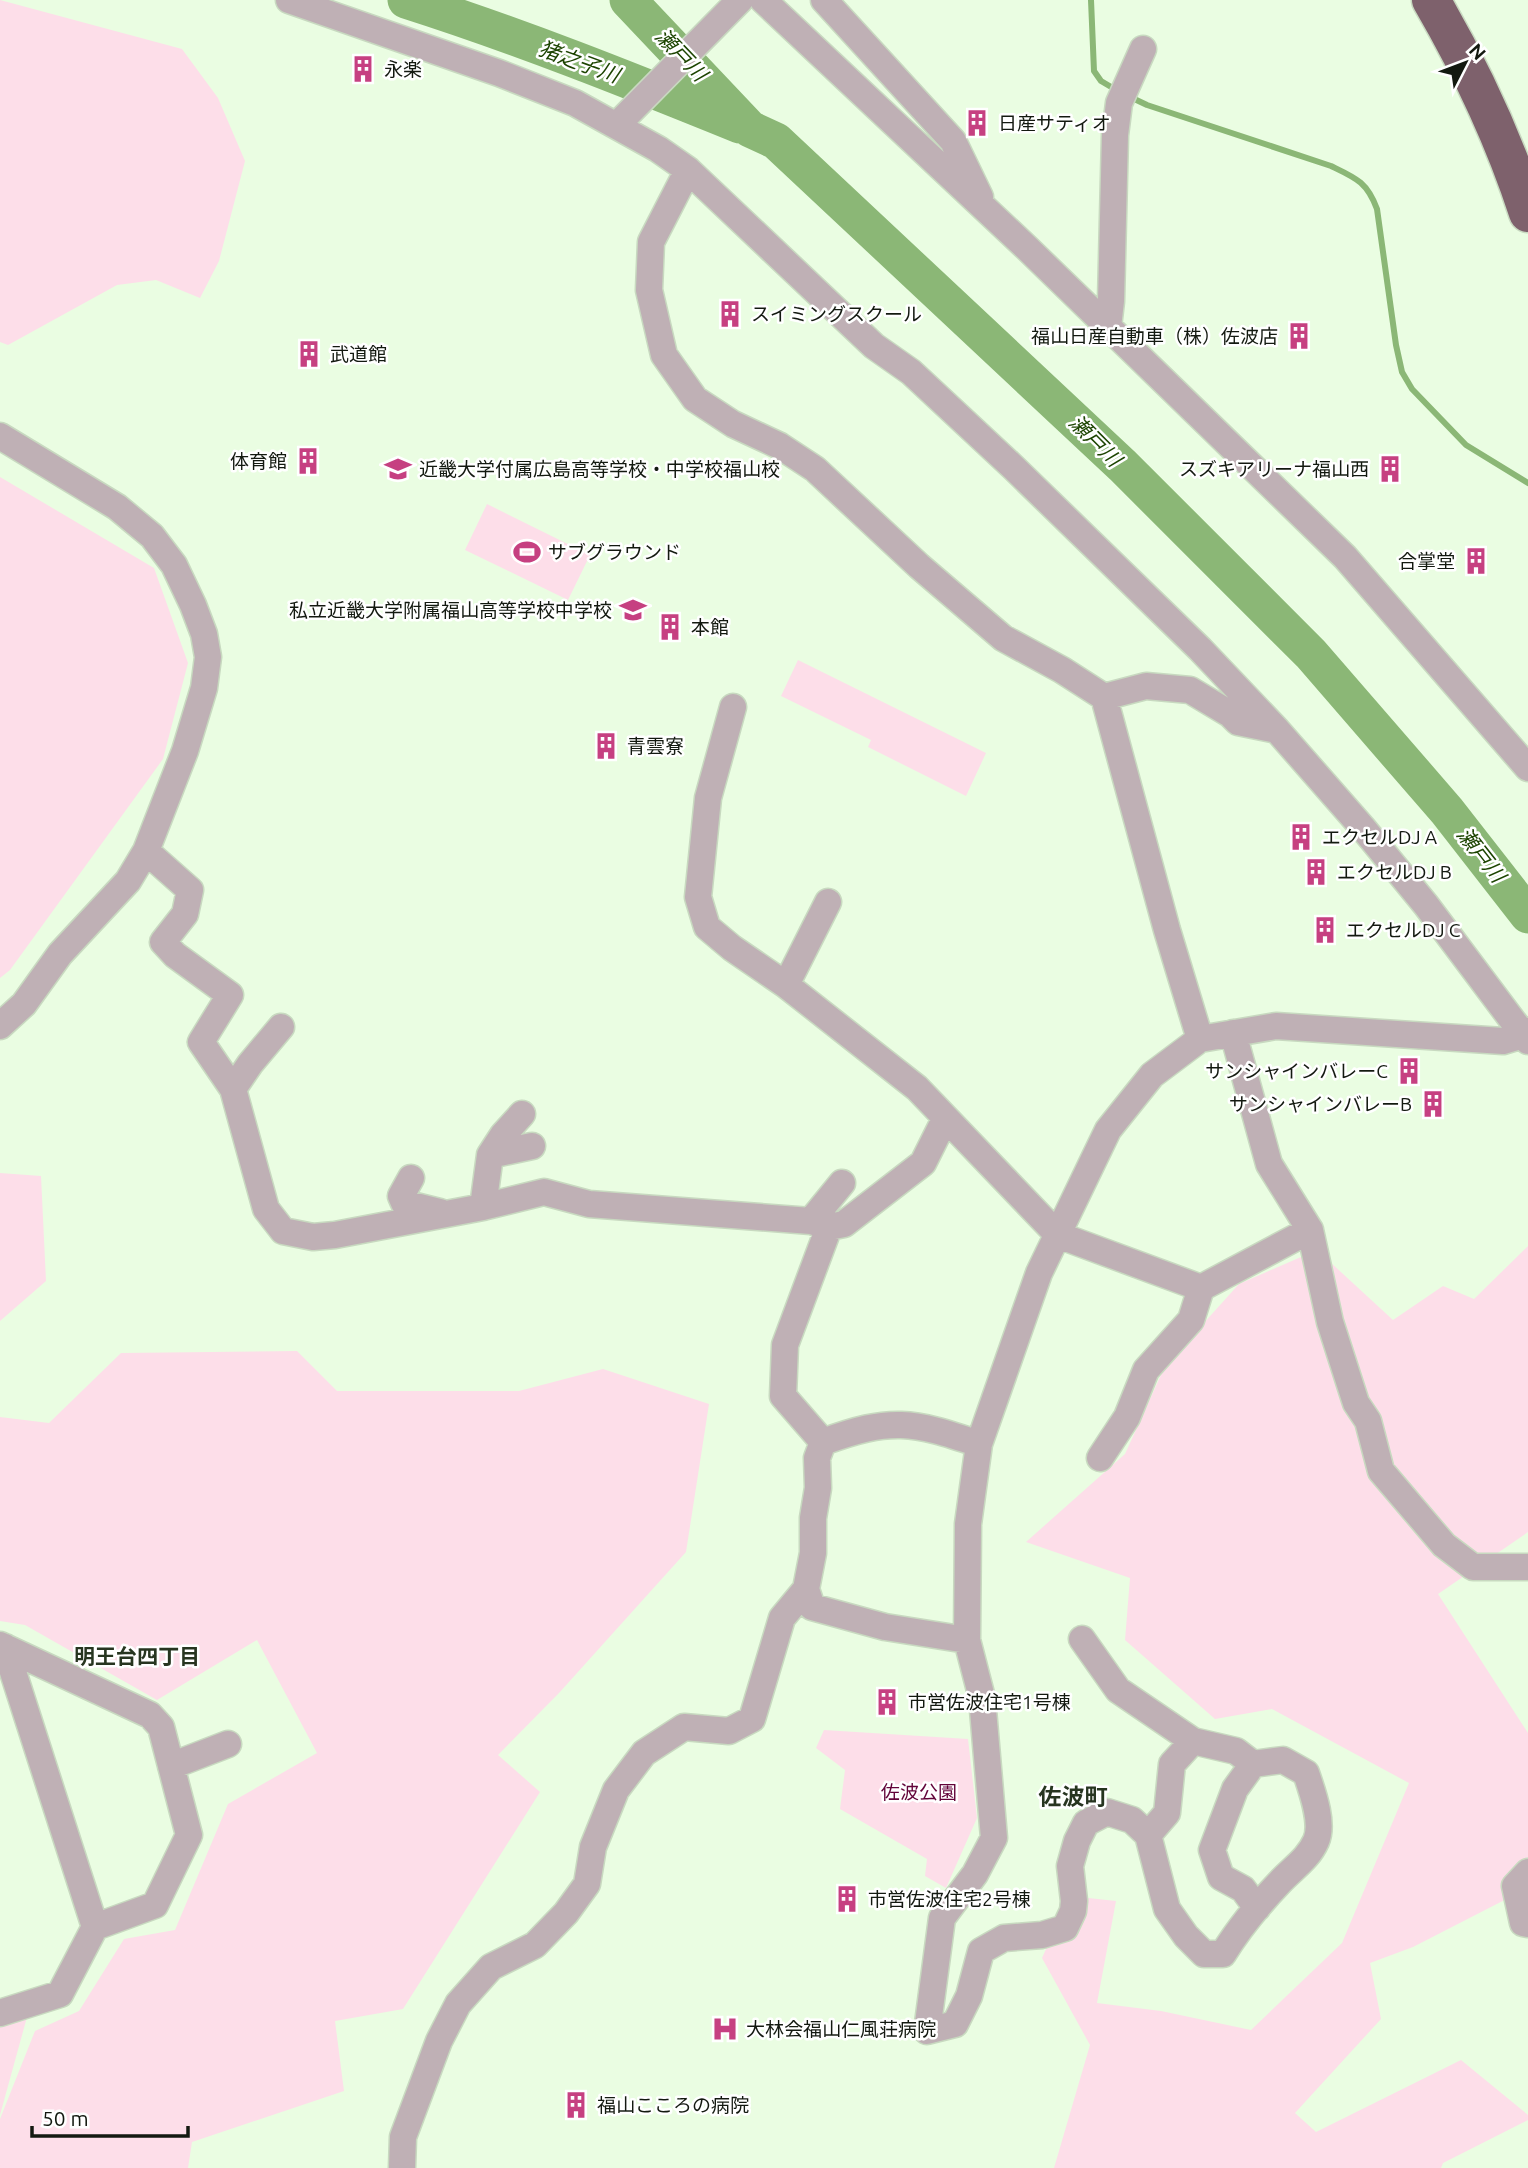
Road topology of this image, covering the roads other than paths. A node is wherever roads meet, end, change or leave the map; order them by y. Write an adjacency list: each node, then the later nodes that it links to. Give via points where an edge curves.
1 (747, 0): 7 (street); 10 (street)
2 (824, 0): 10 (street, via 953,141)
3 (1431, 0): 11 (highway, via 1481,97)
4 (1460, 0): 8 (highway)
5 (303, 2): 7 (street)
6 (1143, 49): 12 (street, via 1123,94 1115,135)
7 (621, 121): 9 (street)
8 (1528, 143)
9 (688, 170): 14 (street, via 651,242 649,290 664,355 695,399 815,469 1003,638); 16 (street, via 874,346 911,372 1014,468)
10 (987, 212): 12 (street)
11 (1528, 213)
12 (1108, 327): 17 (street, via 1345,557)
13 (0, 436): 18 (street, via 117,507 152,536 174,565 204,634 208,657 204,688 186,751)
14 (1104, 697): 16 (street, via 1146,686 1190,690 1238,722); 25 (street)
15 (733, 707): 20 (street, via 708,798 698,897 707,927)
16 (1277, 730): 24 (street, via 1426,905)
17 (1528, 768)
18 (146, 852): 21 (street, via 128,881); 26 (street, via 190,890 185,914 163,942 230,995 201,1042)
19 (828, 902): 20 (street)
20 (786, 985): 28 (street, via 917,1088)
21 (0, 1026)
22 (281, 1027): 26 (street)
23 (1233, 1033): 24 (street, via 1276,1026 1503,1041); 25 (street); 36 (street, via 1269,1164)
24 (1526, 1035)
25 (1200, 1039): 37 (street, via 1152,1074 1108,1130)
26 (233, 1089): 34 (street, via 266,1209 283,1231 313,1237 335,1235)
27 (522, 1114): 30 (street)
28 (945, 1119): 35 (street, via 923,1163 844,1224); 37 (street)
29 (532, 1146): 30 (street)
30 (490, 1155): 33 (street)
31 (411, 1178): 34 (street, via 401,1196 404,1203)
32 (842, 1183): 35 (street)
33 (484, 1207): 34 (street); 35 (street, via 544,1192 589,1204)
34 (450, 1214)
35 (820, 1224): 39 (street, via 785,1345 783,1396)
36 (1310, 1230): 38 (street); 42 (street, via 1330,1322 1356,1403 1368,1421 1381,1471 1444,1545 1472,1567)
37 (1058, 1235): 38 (street); 40 (street, via 1039,1273)
38 (1201, 1288): 41 (street, via 1191,1320 1146,1370 1127,1417)
39 (823, 1442): 40 (street, via 860,1428 902,1423); 43 (street, via 817,1458 813,1553)
40 (979, 1444): 45 (street, via 968,1524)
41 (1100, 1458)
42 (1528, 1567)
43 (806, 1589): 45 (street, via 812,1607 884,1627); 57 (street, via 782,1618 752,1718 729,1731 684,1727 644,1753 616,1790 593,1847 587,1884 566,1913 535,1945 491,1967 458,2004 439,2040 402,2137)
44 (1082, 1639): 47 (street, via 1118,1690)
45 (967, 1640): 51 (street, via 982,1698 994,1838 975,1874 942,1918 926,2031 955,2024 969,1996 981,1951 1004,1938 1065,1928 1074,1901 1070,1866 1086,1823 1107,1812 1132,1820)
46 (3, 1646): 50 (street, via 150,1715 161,1727); 55 (street)
47 (1193, 1741): 49 (street, via 1236,1751); 51 (street, via 1172,1764 1167,1813)
48 (229, 1744): 50 (street)
49 (1253, 1764): 53 (street, via 1235,1789 1212,1850 1221,1877 1243,1889); 53 (street, via 1283,1760 1306,1773 1317,1804 1318,1839 1303,1861)
50 (172, 1766): 55 (street, via 188,1835 155,1905)
51 (1148, 1835): 53 (street, via 1167,1909 1204,1954 1223,1954)
52 (1528, 1872): 54 (street, via 1515,1885 1523,1923)
53 (1256, 1908)
54 (1528, 1924)
55 (95, 1927): 56 (street, via 60,1994)
56 (0, 2013)
57 (402, 2168)

